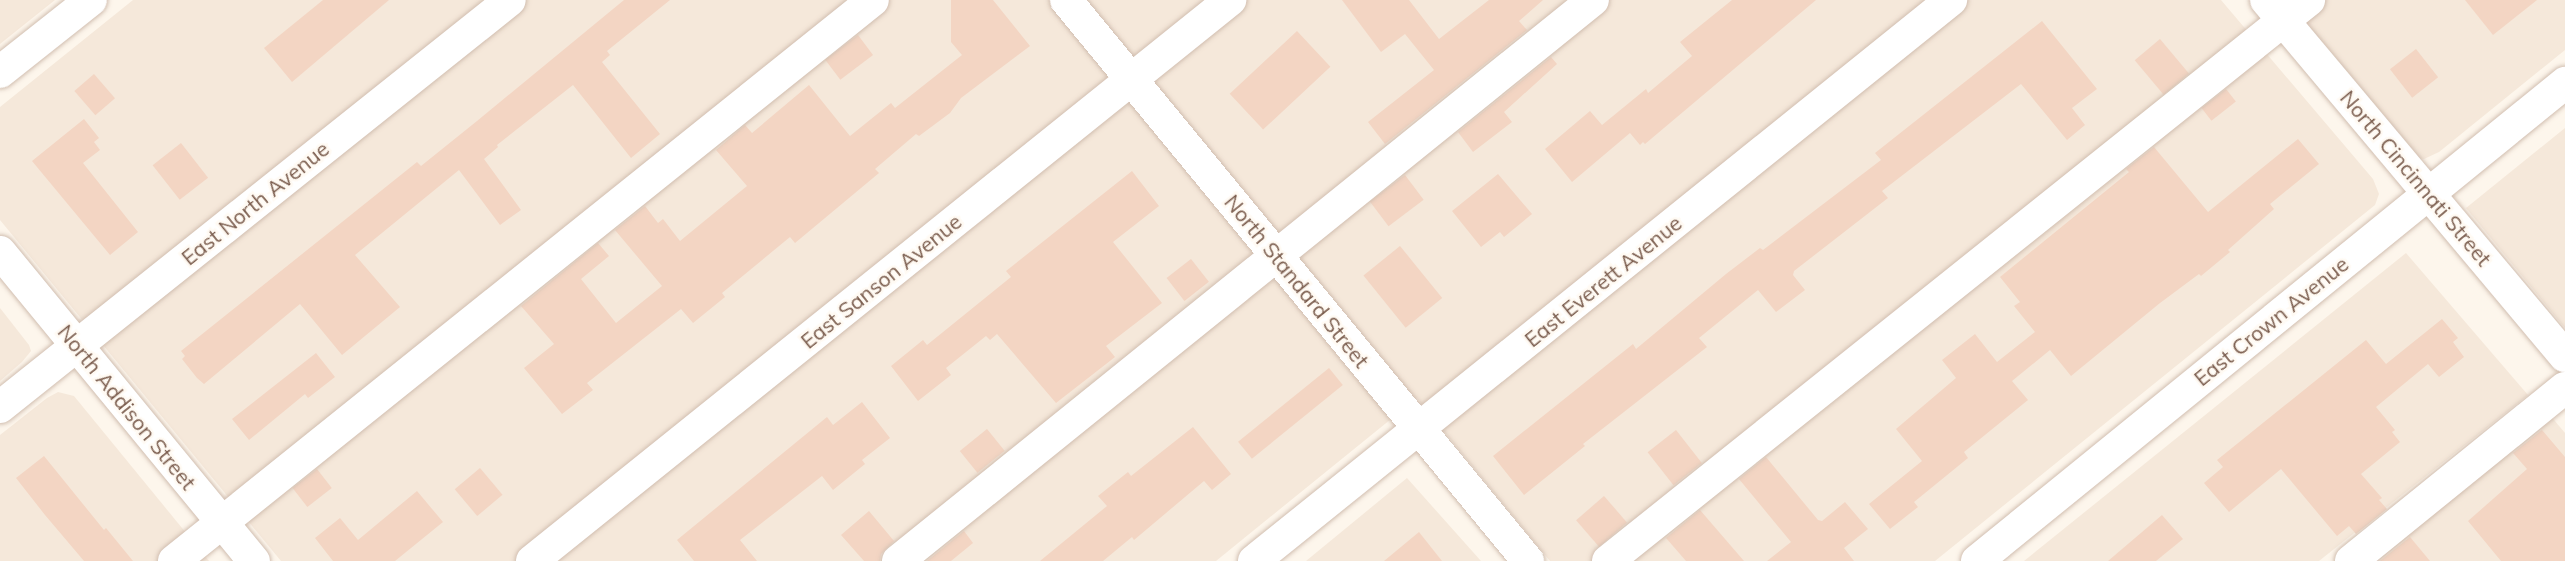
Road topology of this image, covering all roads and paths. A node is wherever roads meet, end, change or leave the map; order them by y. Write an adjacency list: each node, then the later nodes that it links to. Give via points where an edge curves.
1 (91, 0): 10 (street)
2 (510, 0): 16 (street, East North Avenue)
3 (873, 0): 21 (street)
4 (1066, 0): 11 (street, North Standard Street)
5 (1230, 0): 11 (street, East Sanson Avenue)
6 (1593, 0): 15 (street)
7 (1951, 0): 20 (street, East Everett Avenue)
8 (2309, 0): 9 (street)
9 (2275, 10): 13 (street, North Cincinnati Street); 28 (street)
10 (0, 72)
11 (1132, 80): 15 (street, North Standard Street); 24 (street, East Sanson Avenue)
12 (2565, 83): 13 (street, East Crown Avenue)
13 (2429, 192): 17 (street, North Cincinnati Street); 29 (street, East Crown Avenue)
14 (0, 252): 16 (street, North Addison Street)
15 (1277, 257): 20 (street, North Standard Street); 25 (street)
16 (76, 345): 19 (street, East North Avenue); 21 (street, North Addison Street)
17 (2565, 357)
18 (2565, 388): 30 (street)
19 (0, 407)
20 (1418, 429): 26 (street, East Everett Avenue); 27 (street, North Standard Street)
21 (222, 522): 22 (street); 23 (street, North Addison Street)
22 (174, 561)
23 (254, 561)
24 (532, 561)
25 (898, 561)
26 (1254, 561)
27 (1528, 561)
28 (1608, 561)
29 (1977, 561)
30 (2351, 561)

